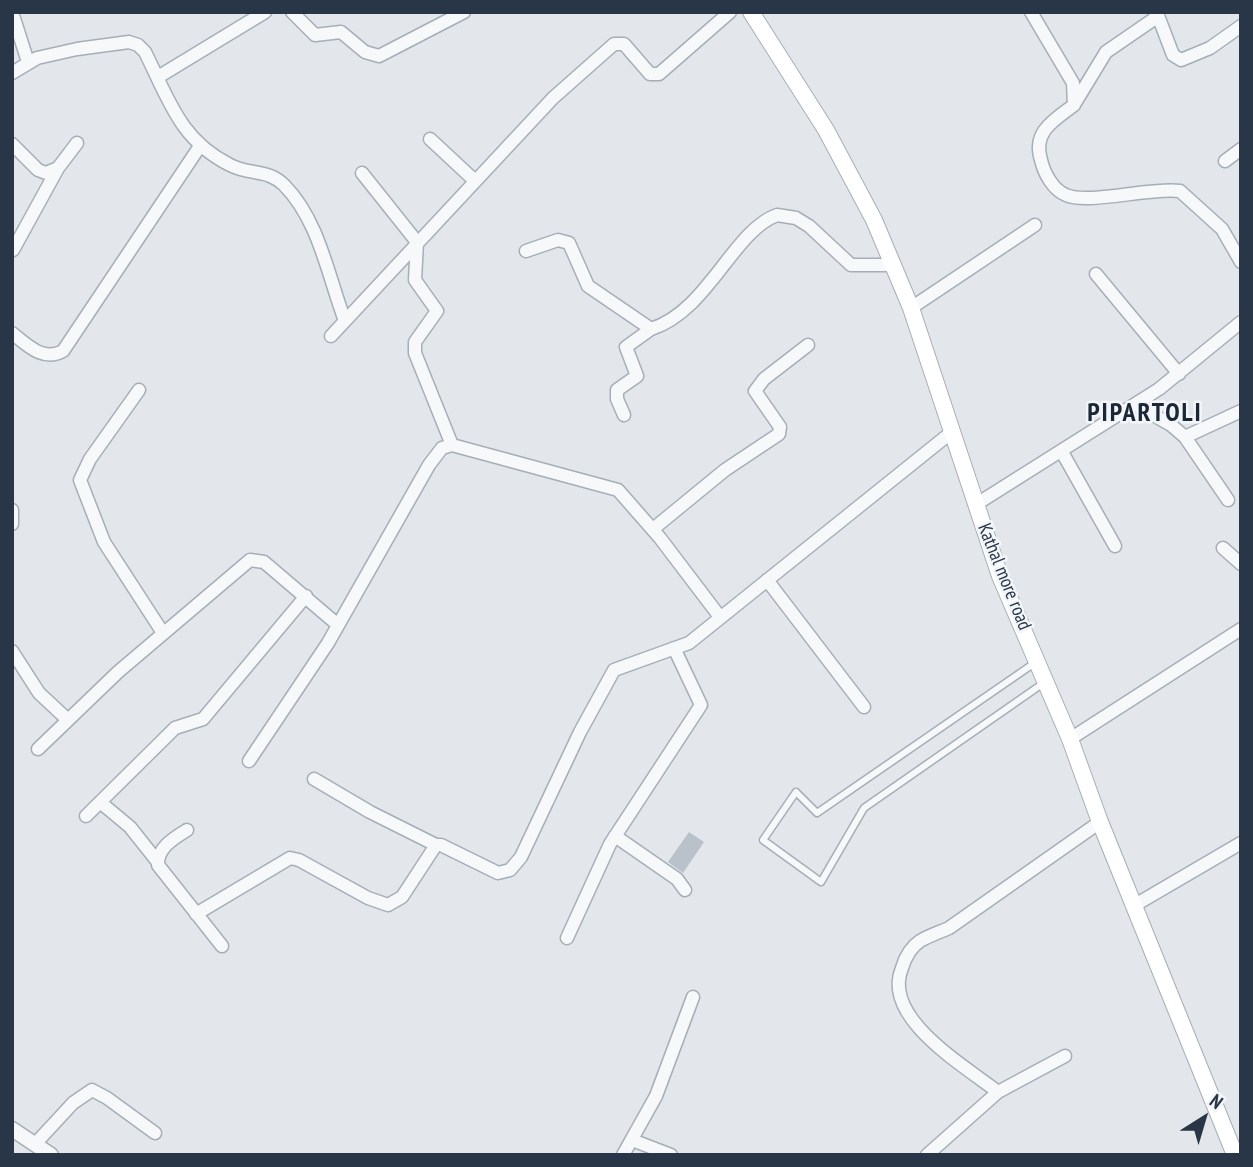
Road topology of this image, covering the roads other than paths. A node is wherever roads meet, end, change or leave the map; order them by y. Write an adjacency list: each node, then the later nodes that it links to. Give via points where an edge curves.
1 (12, 12): 10 (street)
2 (265, 12): 12 (street)
3 (292, 12): 4 (street, via 315,35 341,32 365,52 379,56)
4 (464, 12)
5 (730, 12): 22 (street, via 660,74 650,74 624,44 614,44 553,98)
6 (751, 12): 28 (main road, Kathal more road, via 826,130)
7 (1031, 12): 13 (street, via 1073,83)
8 (1157, 13): 9 (street, via 1173,55 1181,60 1210,48); 13 (street, via 1106,52)
9 (1241, 26)
10 (28, 62): 11 (street); 12 (street, via 77,49 134,43 142,48)
11 (12, 73)
12 (158, 77): 17 (street, via 185,132)
13 (1074, 105): 27 (street, via 1048,124 1039,140 1041,160 1056,189 1075,197 1180,191 1223,229)
14 (430, 139): 22 (street)
15 (77, 143): 20 (street)
16 (12, 144): 20 (street, via 38,170 46,173)
17 (200, 146): 31 (street, via 237,168 271,174 303,207); 34 (street, via 63,351 43,355)
18 (1241, 149): 19 (street)
19 (1225, 161)
20 (58, 168): 25 (street)
21 (362, 173): 24 (street)
22 (474, 180): 24 (street)
23 (1035, 225): 30 (street)
24 (416, 242): 31 (street); 44 (street, via 415,280 437,311 416,339 415,353)
25 (13, 250)
26 (526, 251): 33 (street, via 558,240 569,243 587,286)
27 (1241, 262)
28 (893, 265): 30 (main road, Kathal more road); 33 (street, via 851,265 809,226 776,215 751,234 702,295)
29 (1096, 274): 37 (street)
30 (911, 309): 42 (main road, Kathal more road)
31 (345, 321): 35 (street)
32 (1241, 322): 37 (street)
33 (651, 328): 41 (street, via 626,347 637,376 617,390)
34 (12, 333)
35 (331, 336)
36 (807, 345): 50 (street, via 755,391 780,427 779,434 725,470)
37 (1179, 374): 39 (street)
38 (139, 390): 59 (street, via 80,480 104,541)
39 (1136, 405): 43 (street); 45 (street)
40 (1241, 411): 43 (street)
41 (624, 415)
42 (953, 431): 47 (main road, Kathal more road); 54 (street)
43 (1185, 437): 46 (street)
44 (452, 445): 50 (street, via 618,490); 57 (street, via 442,448 429,464)
45 (1062, 452): 47 (street); 51 (street)
46 (1228, 500)
47 (975, 505): 62 (main road, Kathal more road)
48 (12, 510): 49 (street)
49 (12, 524)
50 (653, 529): 56 (street)
51 (1115, 546)
52 (1223, 548): 53 (street)
53 (1241, 564)
54 (767, 580): 56 (street); 64 (street)
55 (306, 596): 57 (street); 59 (street, via 264,562 250,560); 70 (street, via 203,719 175,728)
56 (720, 617): 60 (street, via 689,643)
57 (338, 625): 68 (street)
58 (1239, 632): 66 (street)
59 (163, 633): 65 (street)
60 (674, 648): 74 (street, via 701,705); 76 (street, via 614,670 521,858 510,870 498,873)
61 (12, 651): 65 (street, via 39,693)
62 (1037, 661): 63 (main road, Kathal more road); 63 (lane, via 817,813 796,792 763,840 821,882 864,808)
63 (1046, 681): 66 (main road, Kathal more road)
64 (864, 707)
65 (68, 720): 67 (street)
66 (1070, 739): 72 (main road, Kathal more road)
67 (38, 748)
68 (249, 761)
69 (314, 779): 76 (street)
70 (100, 802): 71 (street); 77 (street, via 130,827)
71 (86, 816)
72 (1100, 822): 79 (main road, Kathal more road); 85 (street, via 949,928 922,940 899,974 901,997 914,1023)
73 (187, 830): 77 (street, via 169,841)
74 (615, 836): 78 (street, via 677,879); 81 (street)
75 (1241, 843): 79 (street)
76 (436, 845): 80 (street, via 402,897 391,904 382,904 290,858)
77 (157, 861): 80 (street)
78 (685, 890)
79 (1136, 905): 94 (main road, Kathal more road)
80 (196, 914): 82 (street)
81 (567, 938)
82 (222, 946)
83 (693, 997): 88 (street, via 656,1096)
84 (1065, 1056): 85 (street)
85 (998, 1092): 93 (street)
86 (12, 1129): 89 (street)
87 (155, 1133): 89 (street, via 92,1090 78,1098)
88 (632, 1140): 91 (street); 92 (street)
89 (36, 1143): 90 (street)
90 (51, 1155)
91 (623, 1155)
92 (671, 1155)
93 (927, 1155)
94 (1236, 1155)

